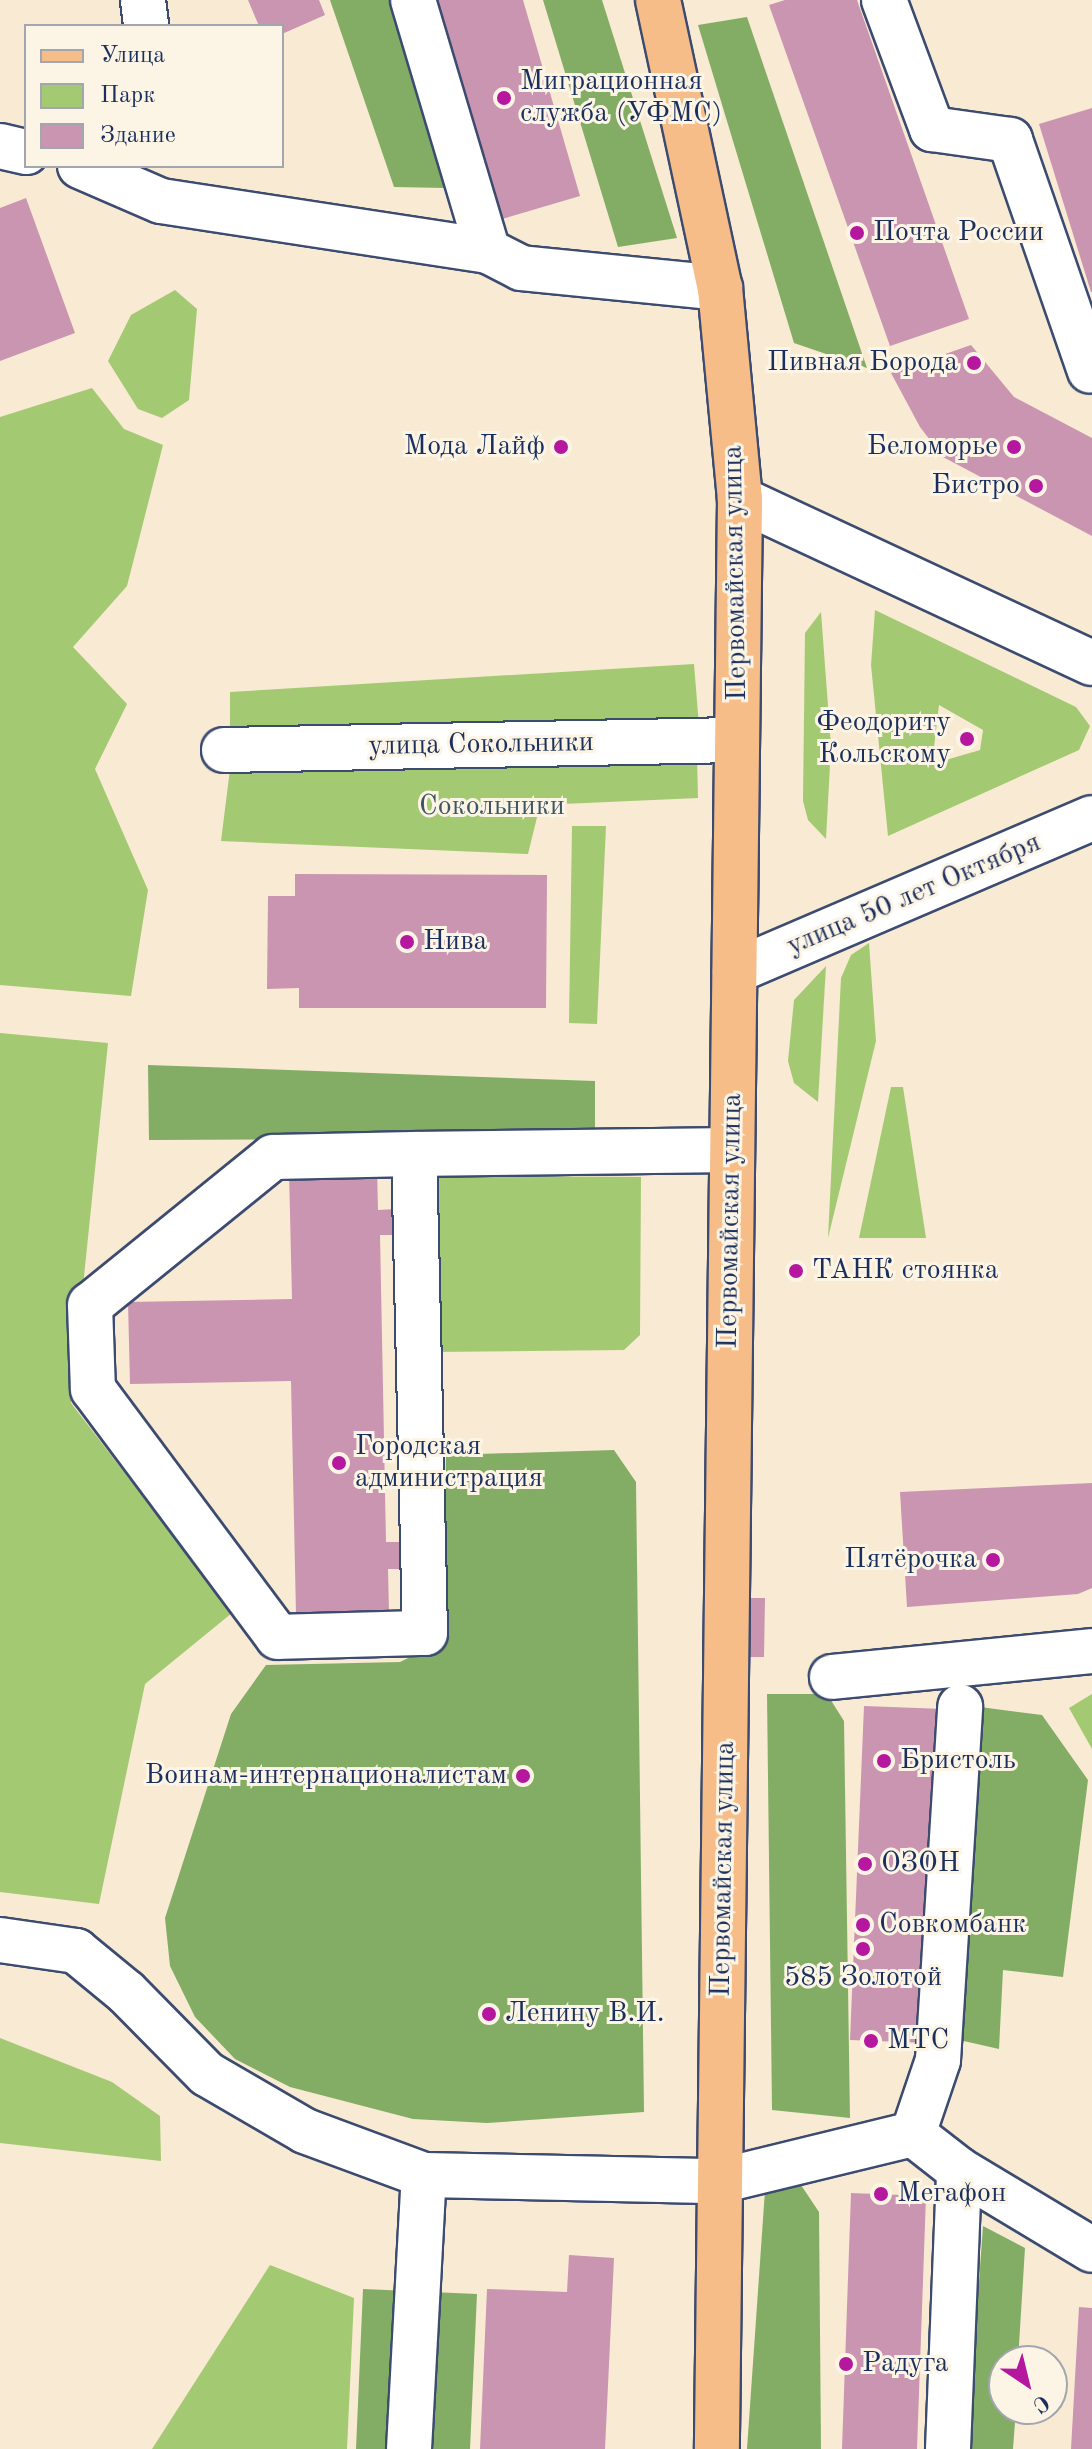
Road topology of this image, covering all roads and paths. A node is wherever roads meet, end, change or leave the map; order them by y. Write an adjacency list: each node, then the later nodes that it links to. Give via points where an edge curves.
1 (143, 0): 5 (street)
2 (413, 0): 10 (street)
3 (884, 0): 12 (street, via 932,129 1010,140)
4 (663, 1): 11 (main road, Первомайская улица)
5 (146, 24)
6 (0, 146): 7 (street)
7 (24, 152)
8 (89, 168): 9 (street)
9 (159, 184): 10 (street)
10 (488, 251): 11 (street, via 521,268)
11 (720, 288): 13 (main road, Первомайская улица)
12 (1090, 371)
13 (740, 499): 14 (street); 15 (main road, Первомайская улица)
14 (1092, 663)
15 (737, 740): 16 (street, улица Сокольники); 18 (main road, Первомайская улица)
16 (224, 750)
17 (1092, 818): 18 (street, улица 50 лет Октября)
18 (735, 971): 19 (main road, Первомайская улица)
19 (732, 1150): 20 (street); 28 (main road, Первомайская улица)
20 (414, 1154): 20 (street, via 273,1157 90,1305 93,1389 278,1637 425,1633)
21 (1092, 1651): 22 (street)
22 (832, 1677)
23 (960, 1707): 25 (street, via 938,2060)
24 (0, 1940): 27 (street, via 76,1951 126,1992 207,2074 305,2131)
25 (913, 2134): 26 (street); 28 (street)
26 (959, 2170): 29 (street); 32 (street)
27 (424, 2175): 28 (street); 30 (street)
28 (720, 2181): 31 (main road, Первомайская улица)
29 (1092, 2250)
30 (409, 2449)
31 (717, 2449)
32 (948, 2449)

